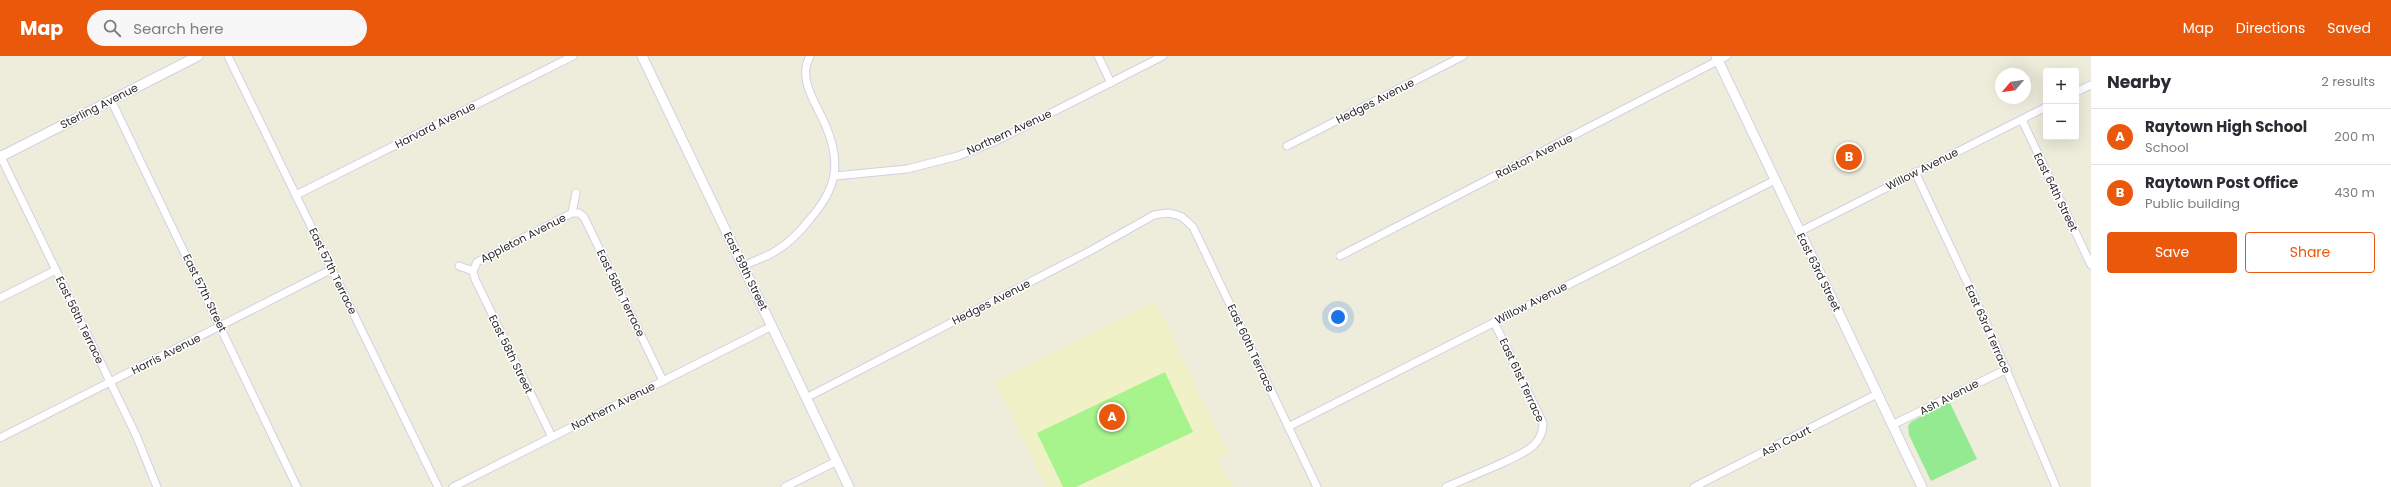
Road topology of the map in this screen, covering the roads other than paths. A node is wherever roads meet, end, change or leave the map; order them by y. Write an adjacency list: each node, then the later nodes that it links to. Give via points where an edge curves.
1 (198, 56): 14 (street, Sterling Avenue)
2 (228, 56): 23 (street, East 57th Terrace)
3 (573, 56): 23 (street, Harvard Avenue)
4 (642, 56): 30 (street, East 59th Street)
5 (810, 56): 20 (street, via 806,78 809,93 834,149)
6 (1098, 56): 11 (street)
7 (1163, 56): 11 (street, Northern Avenue)
8 (1463, 56): 17 (street, Hedges Avenue)
9 (1727, 56): 10 (street, Ralston Avenue)
10 (1717, 58): 21 (street, East 63rd Street); 27 (street, Ralston Avenue)
11 (1111, 83): 20 (street, Northern Avenue, via 996,141 958,156 907,169)
12 (2091, 85): 13 (street)
13 (2079, 91)
14 (111, 100): 18 (street, Sterling Avenue); 36 (street, East 57th Street)
15 (2043, 109): 16 (street, Willow Avenue)
16 (2022, 120): 19 (street, Willow Avenue); 28 (street, East 64th Street)
17 (1287, 146)
18 (0, 156): 32 (street, East 56th Terrace)
19 (1915, 172): 26 (street, Willow Avenue); 38 (street, East 63rd Terrace)
20 (834, 176): 30 (street, via 824,203 799,232 774,252)
21 (1775, 180): 26 (street, East 63rd Street); 35 (street, Willow Avenue)
22 (576, 193): 24 (street, Appleton Avenue)
23 (296, 195): 31 (street, East 57th Terrace)
24 (572, 213): 33 (street, Appleton Avenue, via 477,262); 39 (street, East 58th Terrace, via 579,213 584,217)
25 (1177, 215): 42 (street, Hedges Avenue, via 1168,213 1154,216); 44 (street, East 60th Terrace, via 1193,227)
26 (1799, 232): 41 (street, East 63rd Street)
27 (1340, 256)
28 (2091, 265)
29 (459, 266): 33 (street, Appleton Avenue)
30 (743, 266): 37 (street, East 59th Street)
31 (332, 269): 36 (street, Harris Avenue); 50 (street, East 57th Terrace)
32 (56, 270): 34 (street); 40 (street, East 56th Terrace)
33 (473, 271): 45 (street, East 58th Street, via 474,279)
34 (0, 298)
35 (1494, 322): 44 (street, Willow Avenue); 55 (street, East 61st Terrace, via 1543,423 1539,439 1527,450)
36 (221, 326): 40 (street, Harris Avenue); 49 (street, East 57th Street)
37 (772, 326): 39 (street, Northern Avenue); 42 (street, East 59th Street)
38 (2007, 369): 43 (street, Ash Avenue); 58 (street, East 63rd Terrace)
39 (663, 381): 45 (street, Northern Avenue)
40 (111, 383): 46 (street, Harris Avenue); 48 (street, East 56th Terrace)
41 (1877, 394): 43 (street, East 63rd Street); 56 (street, Ash Court)
42 (806, 398): 47 (street, East 59th Street)
43 (1892, 425): 57 (street, East 63rd Street)
44 (1288, 427): 54 (street, East 60th Terrace)
45 (552, 437): 51 (street, Northern Avenue)
46 (0, 438)
47 (837, 461): 52 (street); 53 (street, East 59th Street)
48 (158, 487)
49 (297, 487)
50 (438, 487)
51 (453, 487)
52 (785, 487)
53 (849, 487)
54 (1317, 487)
55 (1446, 487)
56 (1694, 487)
57 (1922, 487)
58 (2056, 487)

